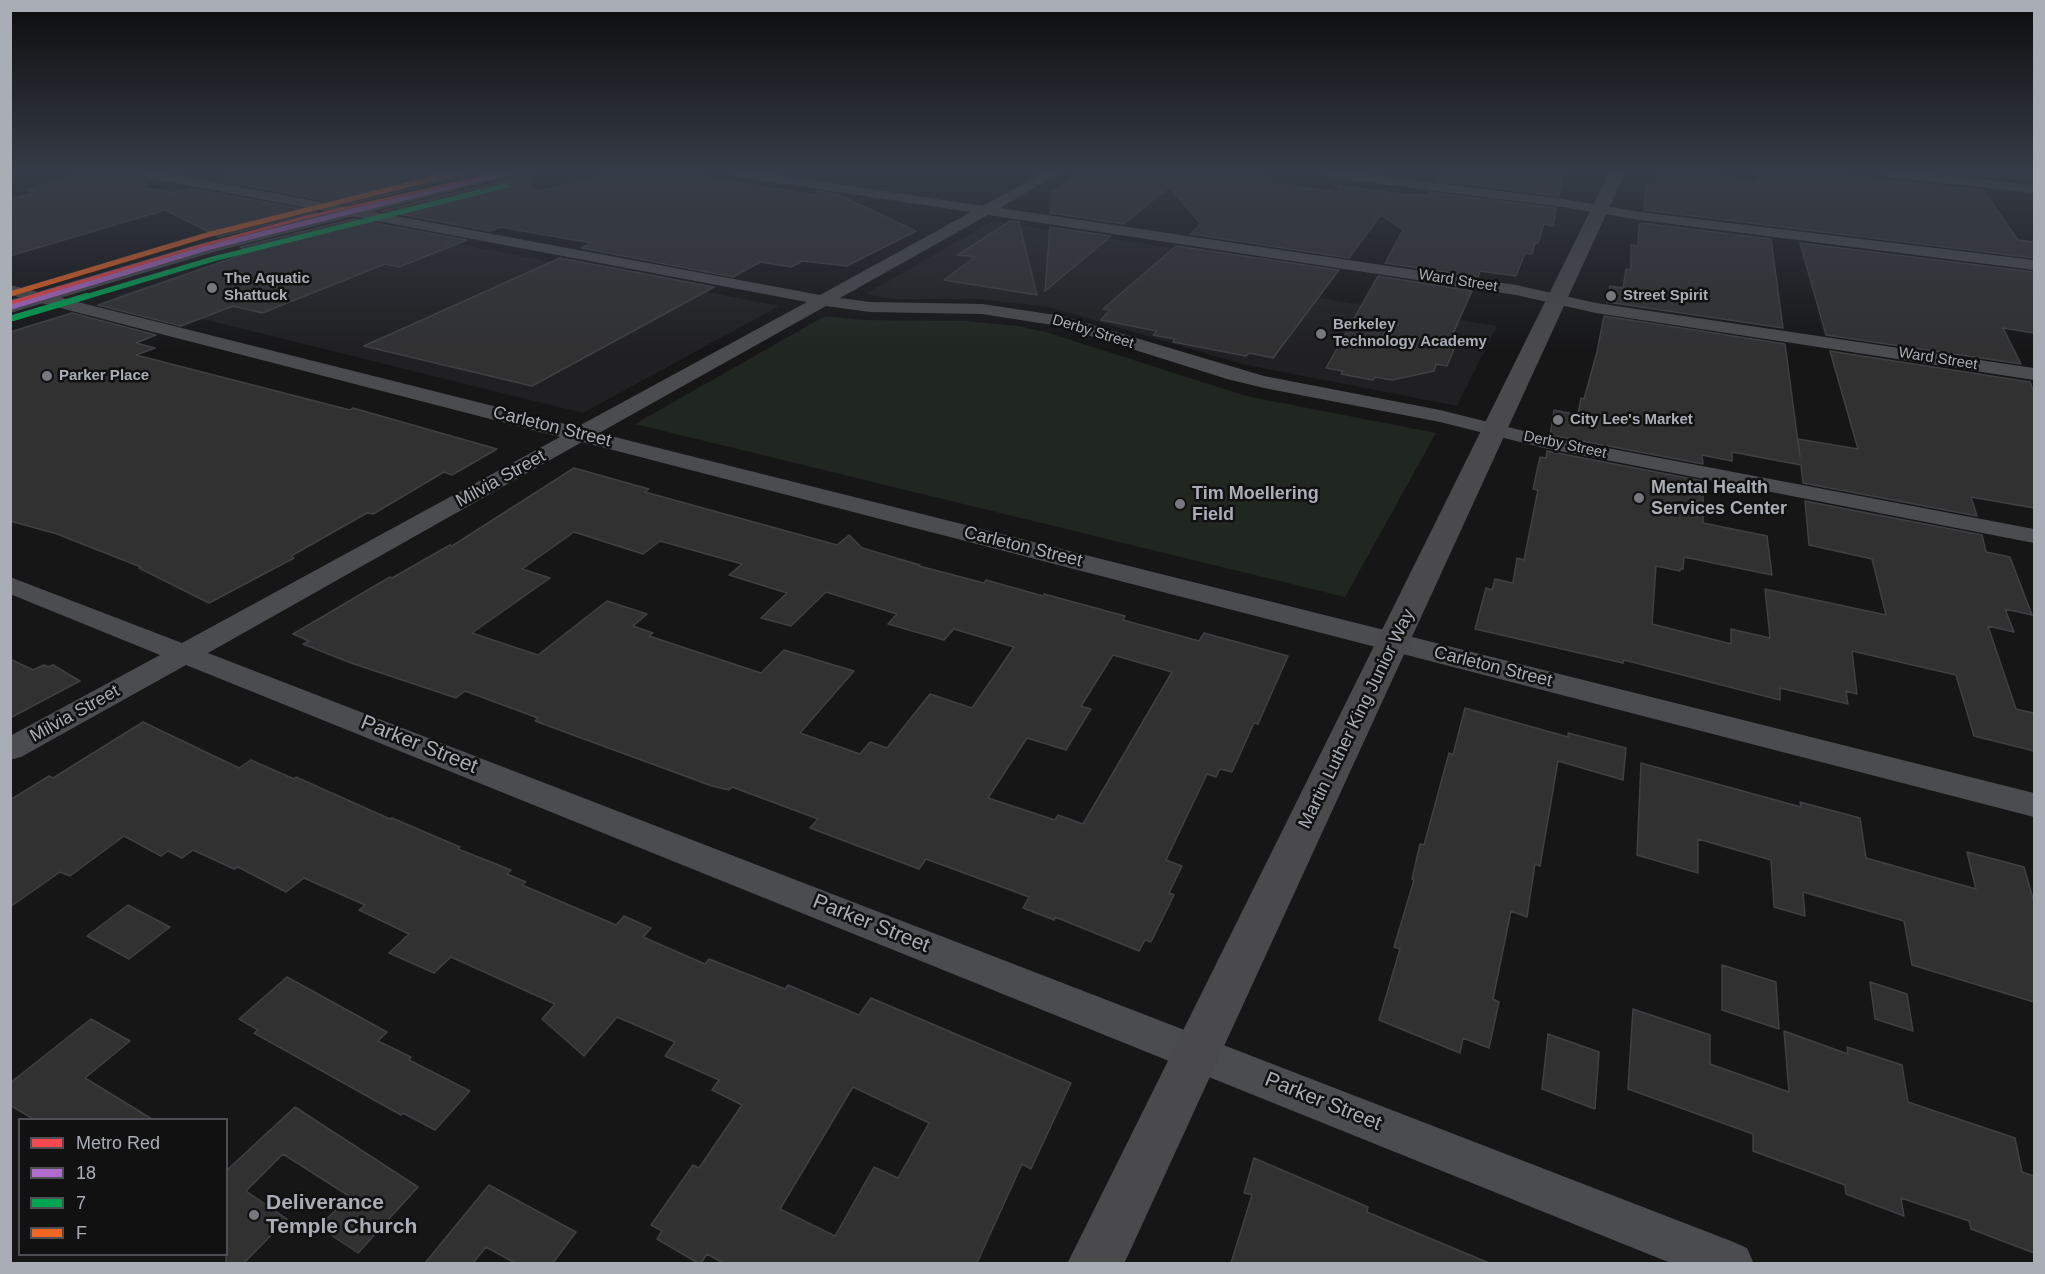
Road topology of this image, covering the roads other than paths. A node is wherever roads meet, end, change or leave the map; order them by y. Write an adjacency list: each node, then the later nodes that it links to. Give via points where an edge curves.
1 (223, 232): 9 (street)
2 (269, 232): 10 (street)
3 (460, 232): 12 (street, Derby Street)
4 (946, 232): 12 (street, Milvia Street)
5 (1131, 232): 11 (street, Ward Street)
6 (1587, 232): 11 (street, Martin Luther King Junior Way)
7 (1770, 232): 8 (street)
8 (2034, 266)
9 (13, 296): 10 (street)
10 (43, 297): 15 (street, Carleton Street)
11 (1555, 298): 13 (street, Ward Street, via 1596,308); 14 (street, Martin Luther King Junior Way)
12 (822, 300): 14 (street, Derby Street, via 870,307 982,309 1062,321 1234,375); 15 (street, Milvia Street)
13 (2034, 374)
14 (1493, 429): 16 (street, Derby Street); 18 (street, Martin Luther King Junior Way)
15 (582, 435): 18 (street, Carleton Street); 19 (street, Milvia Street)
16 (2034, 536)
17 (10, 585): 19 (street, Parker Street)
18 (1394, 642): 21 (street, Carleton Street); 22 (street, Martin Luther King Junior Way)
19 (185, 653): 20 (street, Milvia Street); 22 (street, Parker Street)
20 (10, 750)
21 (2034, 805)
22 (1196, 1052): 23 (street, Martin Luther King Junior Way); 24 (street, Parker Street)
23 (1095, 1263)
24 (1731, 1263)

